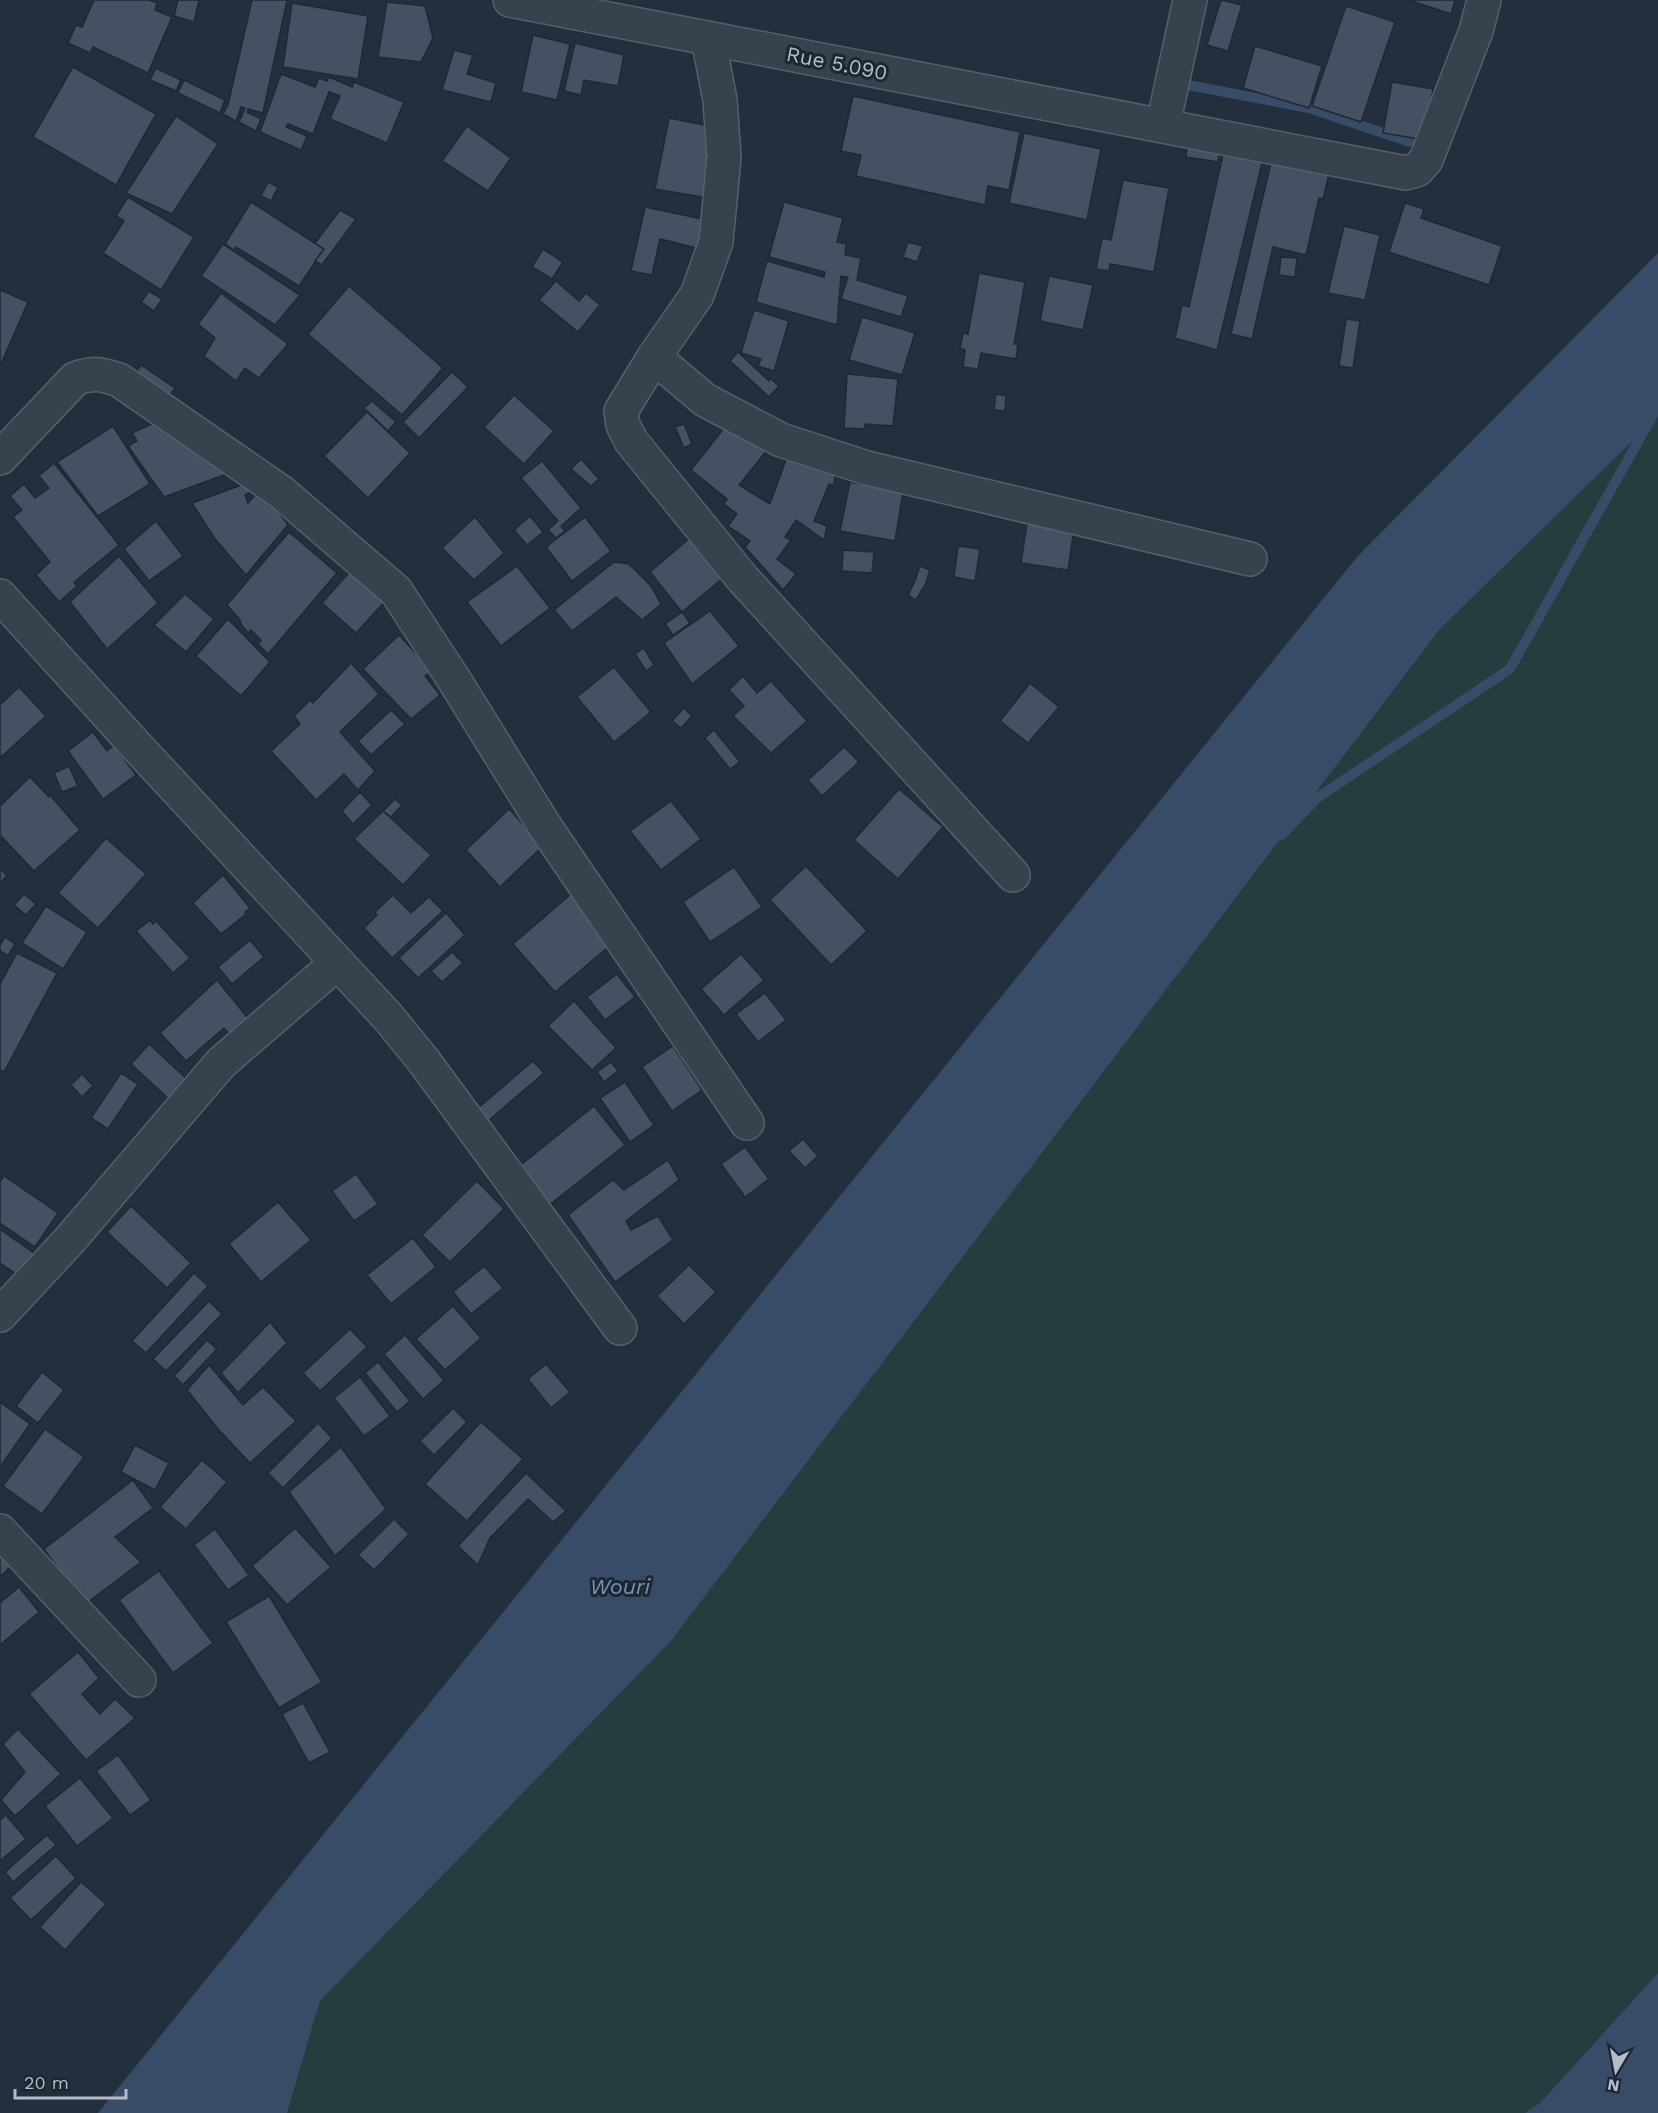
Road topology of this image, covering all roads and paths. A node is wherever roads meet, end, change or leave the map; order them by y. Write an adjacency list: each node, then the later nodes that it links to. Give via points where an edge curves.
1 (510, 0): 4 (street, Rue 5.090)
2 (1190, 0): 5 (street)
3 (1484, 0): 5 (street, Rue 5.090, via 1476,31 1426,160 1418,170 1406,173)
4 (708, 38): 5 (street, Rue 5.090); 6 (street, via 720,100 724,158 716,242 697,294)
5 (1163, 125)
6 (654, 357): 8 (street, via 705,400 781,440 867,468); 10 (street, via 621,411 631,441 743,579)
7 (0, 458): 12 (street, via 75,379 90,374 119,380 281,492 396,591 546,828)
8 (1250, 559)
9 (0, 596): 11 (street)
10 (1013, 875)
11 (337, 963): 13 (street, via 220,1063 68,1242); 14 (street, via 423,1060)
12 (747, 1123)
13 (0, 1315)
14 (620, 1328)
15 (0, 1531): 16 (street)
16 (139, 1680)

